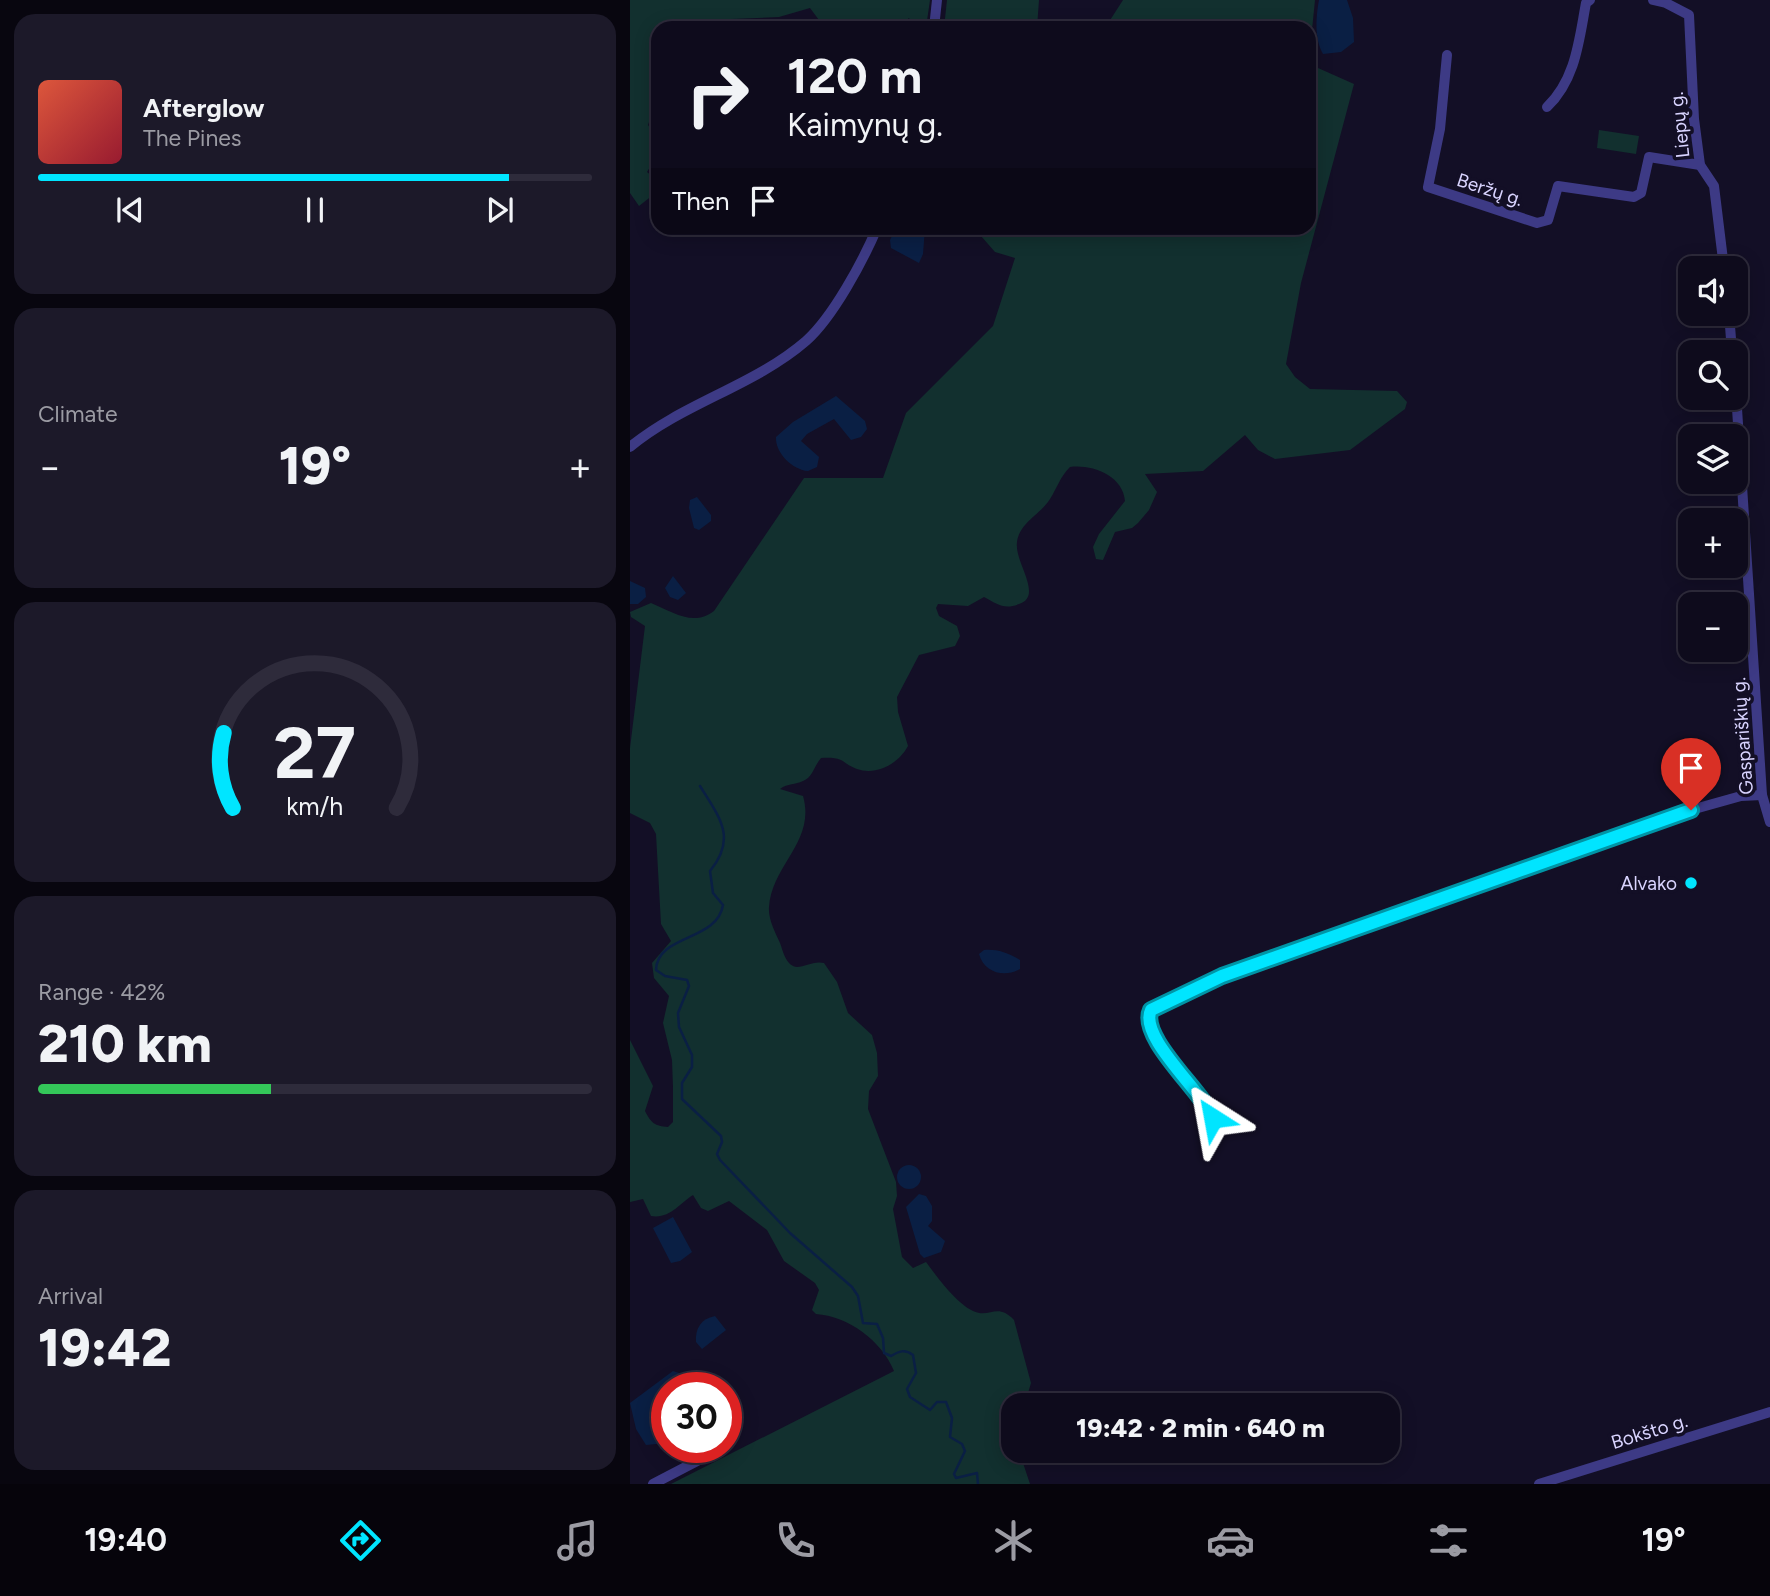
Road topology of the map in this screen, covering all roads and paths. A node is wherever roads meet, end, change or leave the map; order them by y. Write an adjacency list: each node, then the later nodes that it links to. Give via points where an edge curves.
1 (937, 0): 5 (street)
2 (1590, 0): 7 (street, via 1569,77)
3 (1653, 0): 4 (street)
4 (1669, 3): 8 (street, Liepų g., via 1689,15)
5 (935, 21)
6 (1447, 55): 8 (street, Beržų g., via 1440,129 1428,187 1537,223 1548,220 1553,212 1558,186 1634,197 1641,193 1649,157)
7 (1547, 107)
8 (1700, 165): 10 (street, Liepų g., via 1716,195)
9 (874, 235): 12 (street, via 860,268 808,340)
10 (1723, 256)
11 (1738, 410): 13 (street, Gaspariškių g.)
12 (630, 447)
13 (1762, 795): 14 (street, Gaspariškių g.); 15 (street, via 1691,810 1222,976 1151,1010 1149,1023 1157,1040 1207,1102)
14 (1770, 822)
15 (1213, 1118)
16 (1770, 1412): 19 (street, Bokšto g.)
17 (693, 1463): 18 (street)
18 (653, 1484)
19 (1539, 1484)

